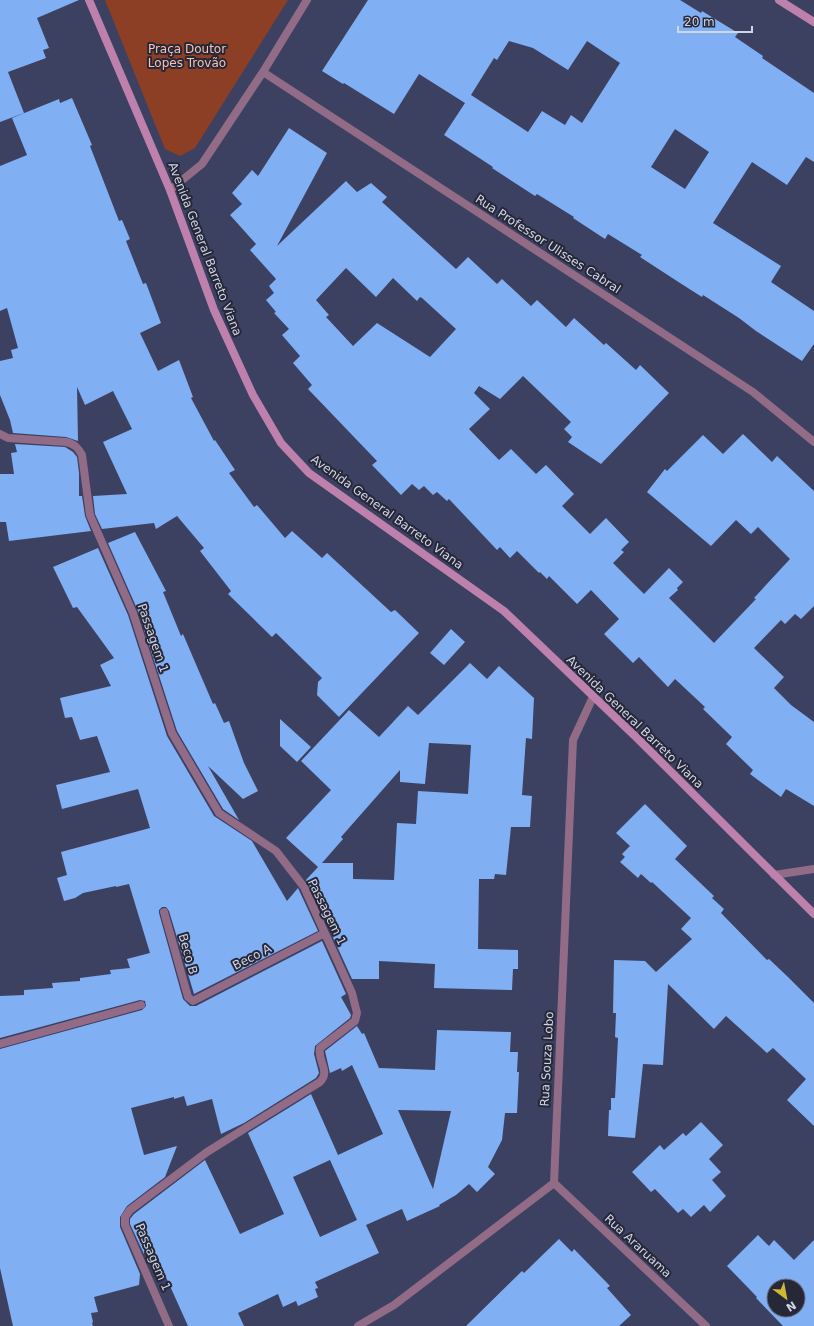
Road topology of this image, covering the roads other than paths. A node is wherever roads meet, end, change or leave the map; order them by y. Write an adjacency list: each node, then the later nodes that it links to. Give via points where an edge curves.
1 (90, 0): 6 (street, Avenida General Barreto Viana)
2 (307, 0): 5 (street)
3 (779, 0): 4 (street)
4 (814, 22)
5 (263, 72): 6 (street, via 202,164); 8 (street, Rua Professor Ulisses Cabral, via 752,392)
6 (170, 190): 9 (street, Avenida General Barreto Viana, via 214,310 253,395 282,443 309,473 504,612)
7 (0, 434): 14 (street, Passagem 1, via 8,438 72,443 78,448 82,455 90,515 133,613 172,733 219,813 276,851 304,887)
8 (814, 442)
9 (593, 697): 11 (street, Avenida General Barreto Viana, via 636,736); 18 (street, Rua Souza Lobo, via 573,740)
10 (814, 869): 11 (street)
11 (774, 876): 13 (street, Avenida General Barreto Viana)
12 (164, 912): 15 (street, Beco B)
13 (814, 914)
14 (325, 933): 15 (street, Beco A); 19 (street, Passagem 1, via 352,993 357,1017 352,1024 320,1048 324,1079 207,1152 130,1210 125,1217 126,1225)
15 (191, 1001)
16 (141, 1005): 17 (street)
17 (0, 1044)
18 (554, 1183): 20 (street, via 394,1305); 21 (street, Rua Araruama)
19 (170, 1326)
20 (358, 1326)
21 (706, 1326)

